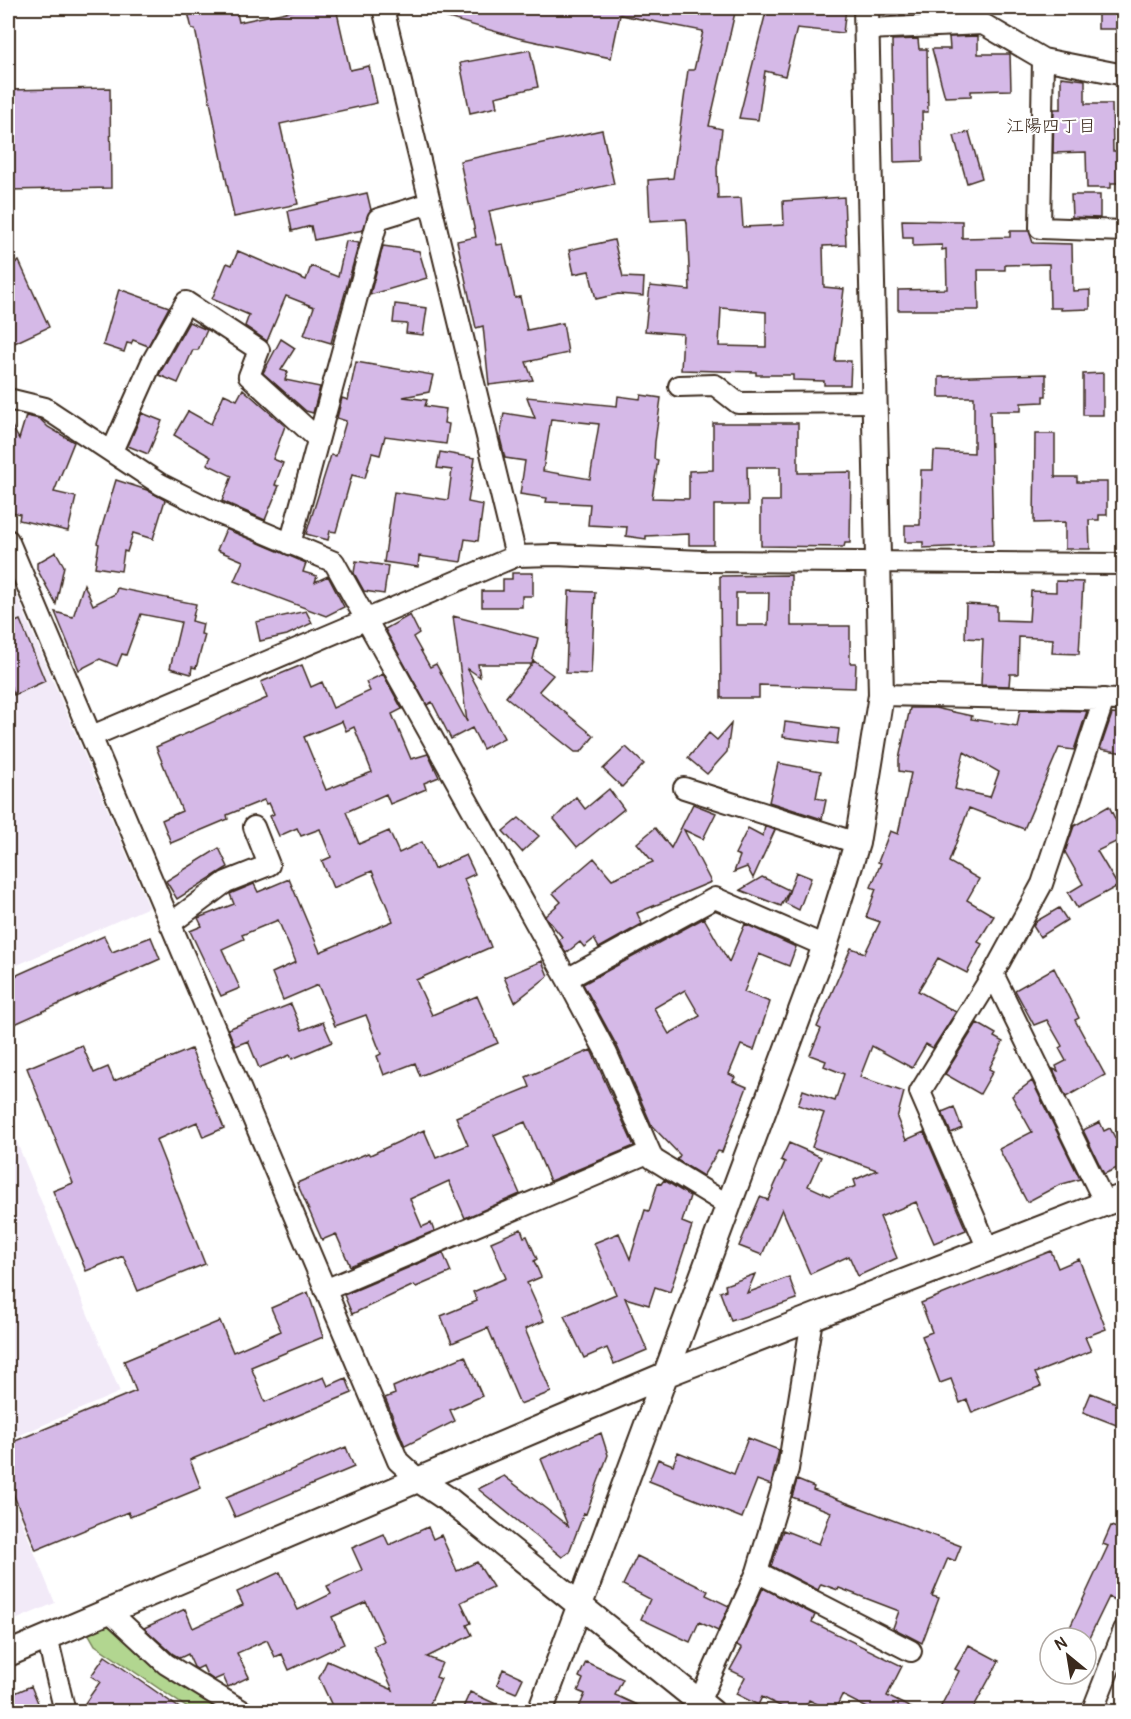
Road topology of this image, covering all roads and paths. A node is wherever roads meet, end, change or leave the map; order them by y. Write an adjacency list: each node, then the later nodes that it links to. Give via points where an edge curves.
1 (383, 8): 5 (street)
2 (866, 18): 3 (street, via 983,24); 9 (street)
3 (1043, 59): 4 (street); 6 (street, via 1040,228)
4 (1124, 75)
5 (430, 203): 10 (street, via 378,219); 14 (street)
6 (1124, 231)
7 (679, 386): 9 (street, via 715,385 738,403)
8 (8, 399): 11 (street, via 45,408)
9 (875, 402): 15 (street)
10 (318, 439): 11 (street, via 249,376 259,350 186,302 151,364); 13 (street)
11 (112, 451): 13 (street, via 160,484)
12 (8, 540): 20 (street)
13 (290, 544): 17 (street, via 334,562)
14 (516, 556): 15 (street); 17 (street)
15 (879, 562): 16 (street); 18 (street)
16 (1124, 564)
17 (364, 620): 20 (street); 27 (street)
18 (881, 695): 19 (street); 23 (street)
19 (1114, 700): 26 (street, via 1041,884)
20 (92, 736): 24 (street)
21 (684, 788): 23 (street)
22 (254, 827): 24 (street, via 269,865 226,882)
23 (857, 843): 25 (street)
24 (170, 924): 32 (street)
25 (825, 946): 27 (street, via 715,898); 30 (street)
26 (993, 974): 29 (street); 31 (street, via 920,1092)
27 (567, 979): 28 (street)
28 (650, 1152): 30 (street, via 654,1159); 32 (street)
29 (1114, 1200): 31 (street)
30 (728, 1205): 34 (street)
31 (988, 1249): 33 (street)
32 (325, 1290): 35 (street, via 398,1461)
33 (812, 1319): 34 (street); 36 (street, via 788,1469)
34 (667, 1374): 35 (street); 37 (street)
35 (419, 1480): 37 (street); 38 (street)
36 (757, 1572): 41 (street); 43 (street)
37 (579, 1607): 43 (street); 47 (street)
38 (109, 1611): 40 (street); 46 (street, via 166,1665)
39 (1124, 1630): 44 (street)
40 (47, 1637): 42 (street); 45 (street)
41 (911, 1651)
42 (8, 1654)
43 (706, 1707)
44 (1094, 1711)
45 (65, 1712)
46 (244, 1712)
47 (540, 1712)

